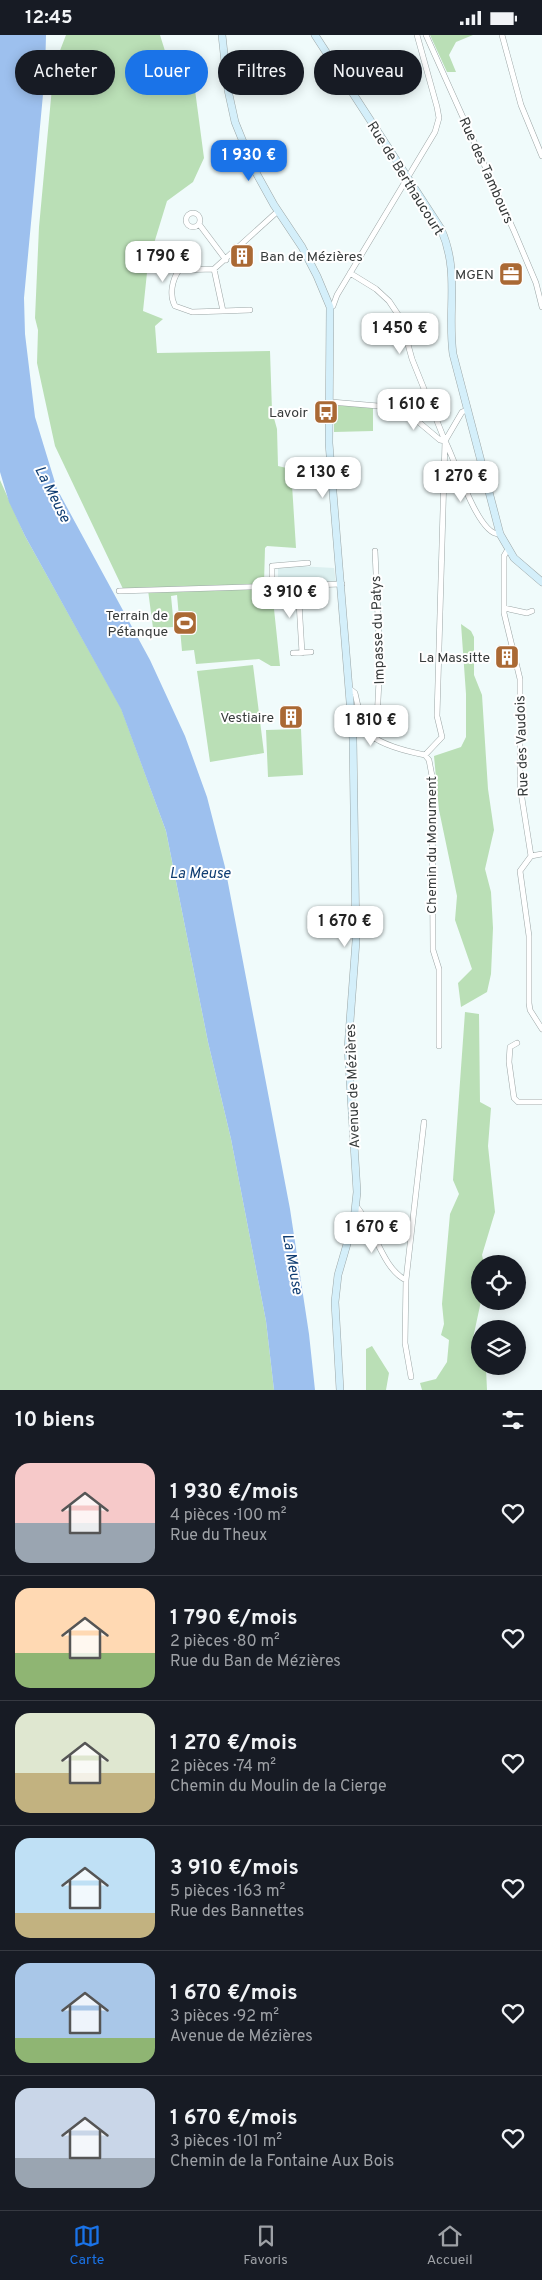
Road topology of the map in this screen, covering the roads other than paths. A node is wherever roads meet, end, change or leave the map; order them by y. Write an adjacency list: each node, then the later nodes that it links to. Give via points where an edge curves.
1 (222, 35): 8 (main road, via 235,122 254,169)
2 (315, 35): 7 (main road, Rue de Berthaucourt)
3 (417, 35): 7 (street, via 438,118 435,132)
4 (426, 35): 13 (street, Rue des Tambours)
5 (502, 35): 6 (street, via 521,105)
6 (542, 156)
7 (407, 178): 12 (street); 21 (main road, Rue de Berthaucourt, via 447,243 452,265 450,335)
8 (278, 211): 10 (street); 16 (main road, via 302,247)
9 (199, 224): 10 (street)
10 (226, 260): 11 (street)
11 (214, 269): 19 (street); 19 (street, via 179,270 171,299 175,306 192,312)
12 (350, 273): 16 (street); 22 (street, via 376,289 401,319 412,359)
13 (534, 278): 14 (street); 15 (street, Rue des Tambours)
14 (542, 281)
15 (540, 291): 17 (street, Rue des Tambours)
16 (330, 307): 20 (main road, Avenue de Mézières)
17 (542, 307)
18 (250, 310): 19 (street)
19 (223, 311)
20 (330, 402): 22 (street, via 402,409); 28 (main road, Avenue de Mézières, via 329,443)
21 (467, 410): 22 (street, via 462,412); 23 (main road, Rue de Berthaucourt)
22 (445, 441): 23 (street, via 478,518 489,531); 39 (street, via 437,716 442,733 440,740)
23 (500, 534): 24 (main road, Rue de Berthaucourt)
24 (508, 549): 27 (main road, Rue de Berthaucourt); 32 (street, Rue des Vaudois, via 504,556)
25 (375, 551): 38 (street, Impasse du Patys, via 380,661)
26 (308, 563): 29 (street, via 272,566)
27 (542, 583)
28 (342, 584): 30 (street); 37 (main road, Avenue de Mézières)
29 (272, 585): 30 (street); 31 (street)
30 (298, 585): 36 (street)
31 (120, 591)
32 (504, 608): 33 (street, via 527,613); 41 (street, Rue des Vaudois, via 520,679 520,786)
33 (532, 611)
34 (311, 652): 36 (street)
35 (293, 653): 36 (street)
36 (302, 653)
37 (350, 689): 38 (street, via 355,693 367,731); 47 (main road, Avenue de Mézières, via 356,941 348,1049)
38 (376, 739): 39 (street)
39 (425, 755): 44 (street, Chemin du Monument, via 432,776 432,942 439,969)
40 (542, 854): 41 (street)
41 (531, 856): 42 (street, via 520,871 529,936 529,1003)
42 (542, 1029)
43 (517, 1043): 45 (street, via 510,1047 509,1055 514,1098 518,1102)
44 (439, 1046)
45 (542, 1102)
46 (424, 1122): 48 (street)
47 (356, 1206): 48 (street, via 368,1221 383,1255); 50 (main road, Avenue de Mézières, via 338,1275 335,1302)
48 (406, 1280): 49 (street, via 405,1343)
49 (411, 1377)
50 (340, 1390)

